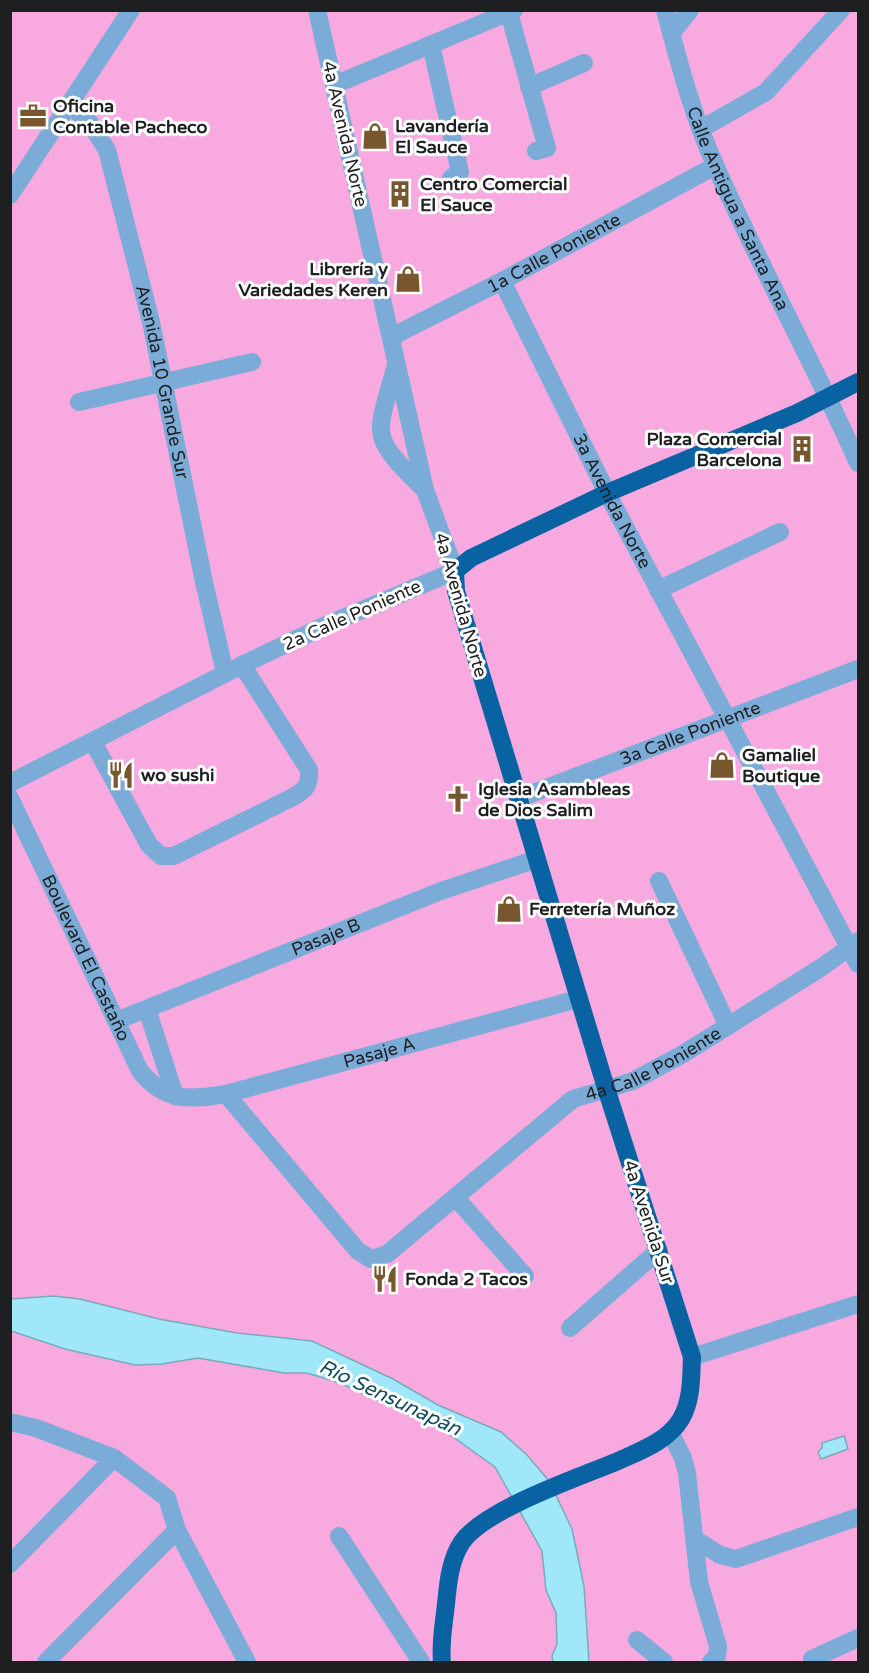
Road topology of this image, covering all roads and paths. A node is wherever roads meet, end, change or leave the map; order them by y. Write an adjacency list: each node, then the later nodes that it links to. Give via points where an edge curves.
1 (131, 10): 12 (street)
2 (317, 10): 10 (street, 4a Avenida Norte)
3 (665, 10): 7 (street, Calle Antigua a Santa Ana)
4 (690, 10): 7 (street)
5 (842, 10): 13 (street, via 766,92)
6 (512, 12): 8 (street); 11 (street)
7 (671, 34): 13 (street, Calle Antigua a Santa Ana)
8 (430, 45): 10 (street); 16 (street, via 460,172)
9 (584, 63): 11 (street)
10 (334, 86): 19 (street, 4a Avenida Norte)
11 (530, 87): 14 (street, via 546,148)
12 (71, 106): 17 (street); 23 (street, Avenida 10 Grande Sur, via 90,123 107,150)
13 (701, 129): 15 (street, Calle Antigua a Santa Ana)
14 (536, 151)
15 (716, 166): 18 (street, 1a Calle Poniente); 24 (street, Calle Antigua a Santa Ana)
16 (451, 178)
17 (13, 185)
18 (502, 281): 19 (street, 1a Calle Poniente); 28 (street, 3a Avenida Norte)
19 (390, 337): 21 (street, 4a Avenida Norte)
20 (252, 362): 23 (street)
21 (396, 363): 27 (street, 4a Avenida Norte); 27 (street, via 380,421 380,435 387,450)
22 (858, 382): 24 (main road, 2a Calle Poniente)
23 (163, 383): 25 (street); 34 (street, Avenida 10 Grande Sur)
24 (830, 398): 26 (street, Calle Antigua a Santa Ana); 28 (main road, 2a Calle Poniente)
25 (79, 402)
26 (858, 463)
27 (425, 490): 30 (street, 4a Avenida Norte)
28 (607, 494): 30 (main road, 2a Calle Poniente, via 471,558); 31 (street, 3a Avenida Norte)
29 (780, 532): 31 (street)
30 (455, 571): 32 (street, 2a Calle Poniente); 39 (main road, 4a Avenida Norte, via 456,591)
31 (658, 590): 35 (street, 3a Avenida Norte)
32 (242, 664): 34 (street, 2a Calle Poniente); 36 (street, via 309,770 310,782 293,797 174,856 161,856 149,845)
33 (858, 669): 35 (street, 3a Calle Poniente)
34 (225, 673): 36 (street, 2a Calle Poniente)
35 (728, 719): 39 (street, 3a Calle Poniente); 42 (street, 3a Avenida Norte)
36 (93, 742): 37 (street, 2a Calle Poniente)
37 (10, 783)
38 (10, 798): 45 (street, Boulevard El Castaño)
39 (520, 798): 40 (main road, 4a Avenida Norte)
40 (537, 859): 43 (main road, 4a Avenida Norte); 44 (street, Pasaje B, via 441,891)
41 (659, 880): 46 (street)
42 (856, 951): 46 (street, 4a Calle Poniente)
43 (579, 999): 47 (main road, 4a Avenida Norte); 48 (street, Pasaje A)
44 (147, 1009): 45 (street, Pasaje B); 49 (street)
45 (116, 1021): 49 (street, Boulevard El Castaño, via 140,1071 153,1087)
46 (728, 1026): 47 (street, 4a Calle Poniente, via 633,1081)
47 (606, 1088): 50 (street, 4a Calle Poniente, via 573,1099); 51 (main road, 4a Avenida Sur)
48 (226, 1094): 49 (street, Pasaje A); 50 (street, 4a Calle Poniente, via 358,1251 371,1259 387,1254)
49 (178, 1098)
50 (455, 1197): 52 (street)
51 (659, 1250): 54 (street); 55 (main road, 4a Avenida Sur)
52 (525, 1276)
53 (858, 1304): 55 (street)
54 (570, 1328)
55 (692, 1357): 57 (main road, via 688,1405)
56 (10, 1422): 58 (street)
57 (670, 1432): 62 (street, via 687,1473); 70 (main road, via 639,1452 502,1511 469,1532 453,1561)
58 (114, 1458): 60 (street, via 167,1498); 63 (street)
59 (858, 1517): 62 (street, via 736,1559 720,1555)
60 (177, 1530): 67 (street); 68 (street)
61 (339, 1536): 69 (street)
62 (695, 1539): 72 (street, via 703,1604 718,1646 717,1656)
63 (10, 1564)
64 (858, 1638): 66 (street)
65 (637, 1640): 71 (street)
66 (813, 1659)
67 (46, 1662)
68 (247, 1662)
69 (421, 1662)
70 (442, 1662)
71 (664, 1662)
72 (711, 1662)

